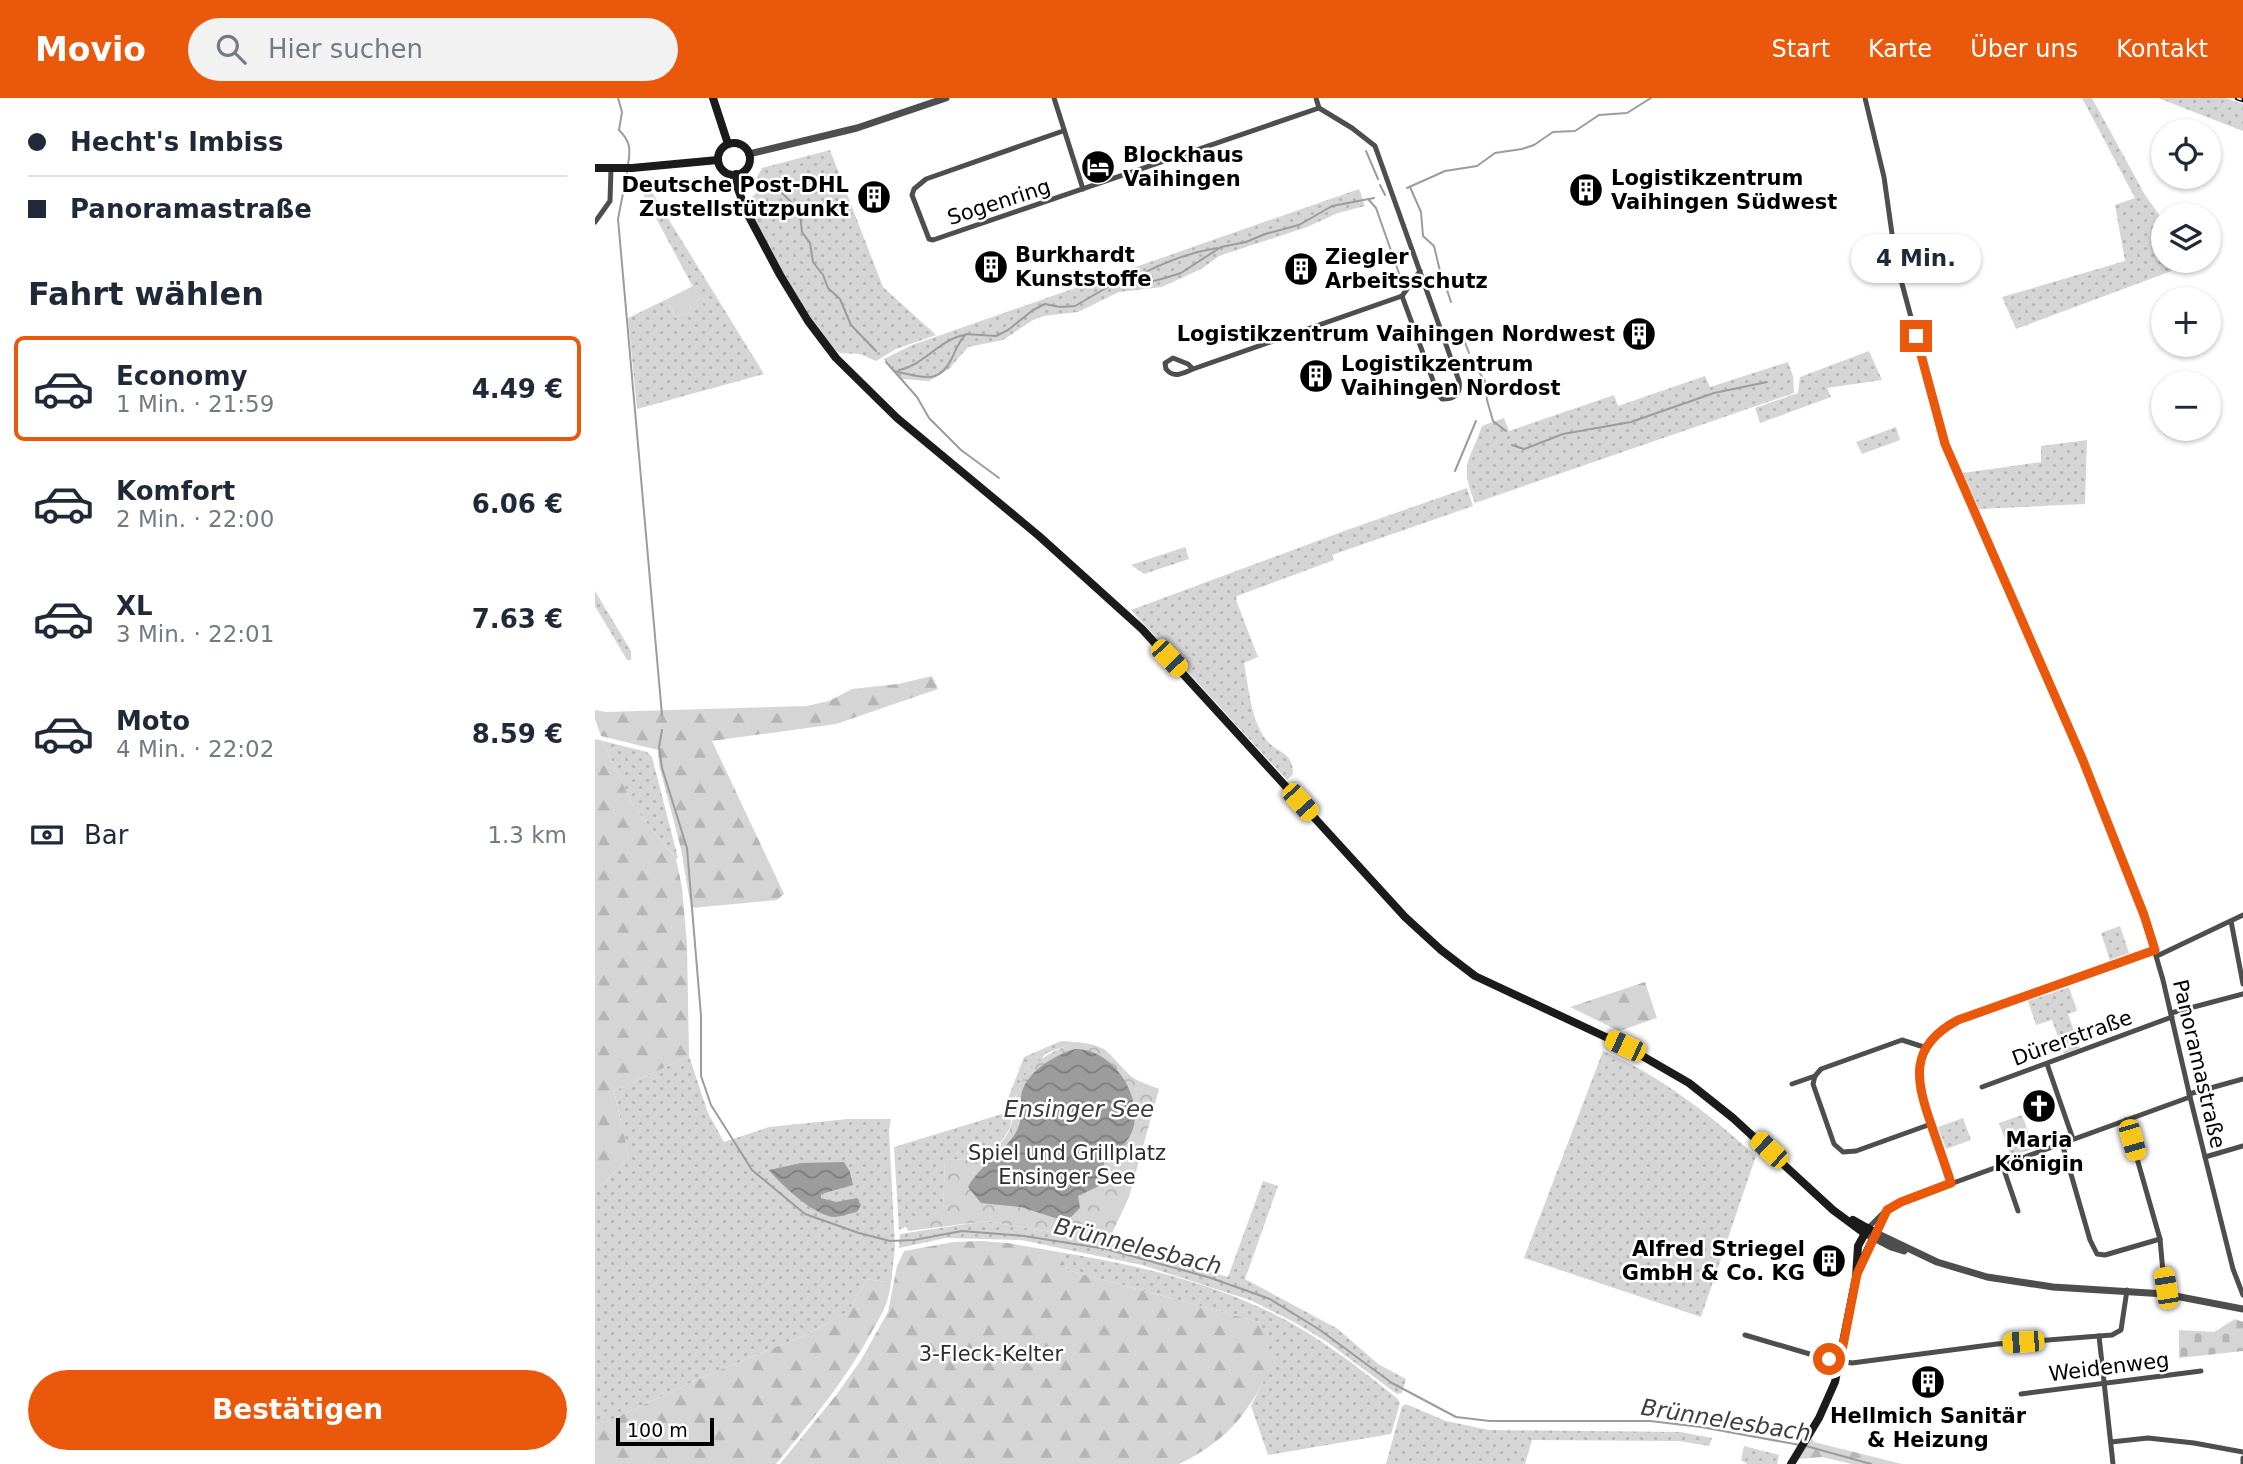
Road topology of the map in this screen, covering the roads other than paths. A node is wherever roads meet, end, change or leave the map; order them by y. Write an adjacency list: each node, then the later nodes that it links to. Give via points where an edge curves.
1 (713, 98): 8 (main road)
2 (946, 98): 9 (street, via 857,128)
3 (1051, 98): 7 (street)
4 (1316, 98): 6 (street)
5 (1865, 98): 21 (street, Panoramastraße, via 1884,177 1894,248 1945,444 2082,758)
6 (1319, 108): 14 (street); 16 (street, via 1375,146)
7 (1063, 131): 14 (street); 14 (street, Sogenring, via 926,179 914,189 915,204 933,240)
8 (728, 144): 9 (main road, via 739,144); 10 (main road)
9 (749, 154): 13 (main road, via 747,167)
10 (718, 160): 12 (main road); 13 (main road, via 724,171)
11 (595, 168): 12 (main road)
12 (611, 169): 15 (street, via 610,201)
13 (736, 174): 41 (main road, via 746,211 780,275 836,358 897,418 1142,629 1367,877 1441,950 1475,976 1625,1046 1689,1083 1822,1199)
14 (1083, 189)
15 (595, 222)
16 (1420, 271): 17 (street); 17 (street, via 1459,381 1456,396 1442,399 1438,394)
17 (1402, 296): 18 (street)
18 (1193, 369): 18 (street, via 1173,358 1165,363 1172,374)
19 (2243, 915): 20 (street)
20 (2231, 921): 21 (street); 22 (street)
21 (2156, 953): 24 (street, Panoramastraße); 25 (street, via 1958,1020 1941,1030)
22 (2243, 985)
23 (2243, 994): 24 (street, Dürerstraße)
24 (2171, 1015): 26 (street, Dürerstraße); 31 (street, Panoramastraße)
25 (1927, 1048): 27 (street, via 1910,1041 1894,1042 1826,1067); 33 (street, via 1918,1083)
26 (2047, 1064): 30 (street, Dürerstraße); 34 (street)
27 (1815, 1076): 29 (street); 33 (street, via 1814,1089 1835,1144 1843,1152 1856,1152)
28 (2243, 1079): 31 (street)
29 (1792, 1084)
30 (1982, 1087)
31 (2190, 1096): 32 (street); 37 (street, Panoramastraße)
32 (2126, 1120): 34 (street); 42 (street)
33 (1931, 1124): 39 (street)
34 (2073, 1139): 35 (street)
35 (2062, 1143): 38 (street); 42 (street, via 2097,1254)
36 (2243, 1146): 37 (street)
37 (2205, 1157): 44 (street, Panoramastraße)
38 (2002, 1164): 39 (street); 40 (street)
39 (1951, 1183): 41 (street, via 1887,1210)
40 (2018, 1211)
41 (1870, 1233): 43 (street, via 1891,1247 1995,1278 2053,1287); 49 (main road)
42 (2160, 1239): 45 (street)
43 (2127, 1290): 45 (street); 48 (street, via 2121,1331)
44 (2242, 1293)
45 (2165, 1294): 46 (street)
46 (2243, 1309)
47 (1745, 1335): 49 (street)
48 (2099, 1336): 49 (street); 51 (street)
49 (1840, 1361): 56 (main road, via 1829,1400)
50 (2201, 1371): 51 (street, Weidenweg)
51 (2104, 1384): 52 (street, Weidenweg); 53 (street)
52 (2021, 1394)
53 (2111, 1442): 54 (street, via 2148,1438); 57 (street)
54 (2243, 1452)
55 (2243, 1458): 58 (street)
56 (1791, 1464)
57 (2113, 1464)
58 (2243, 1464)

